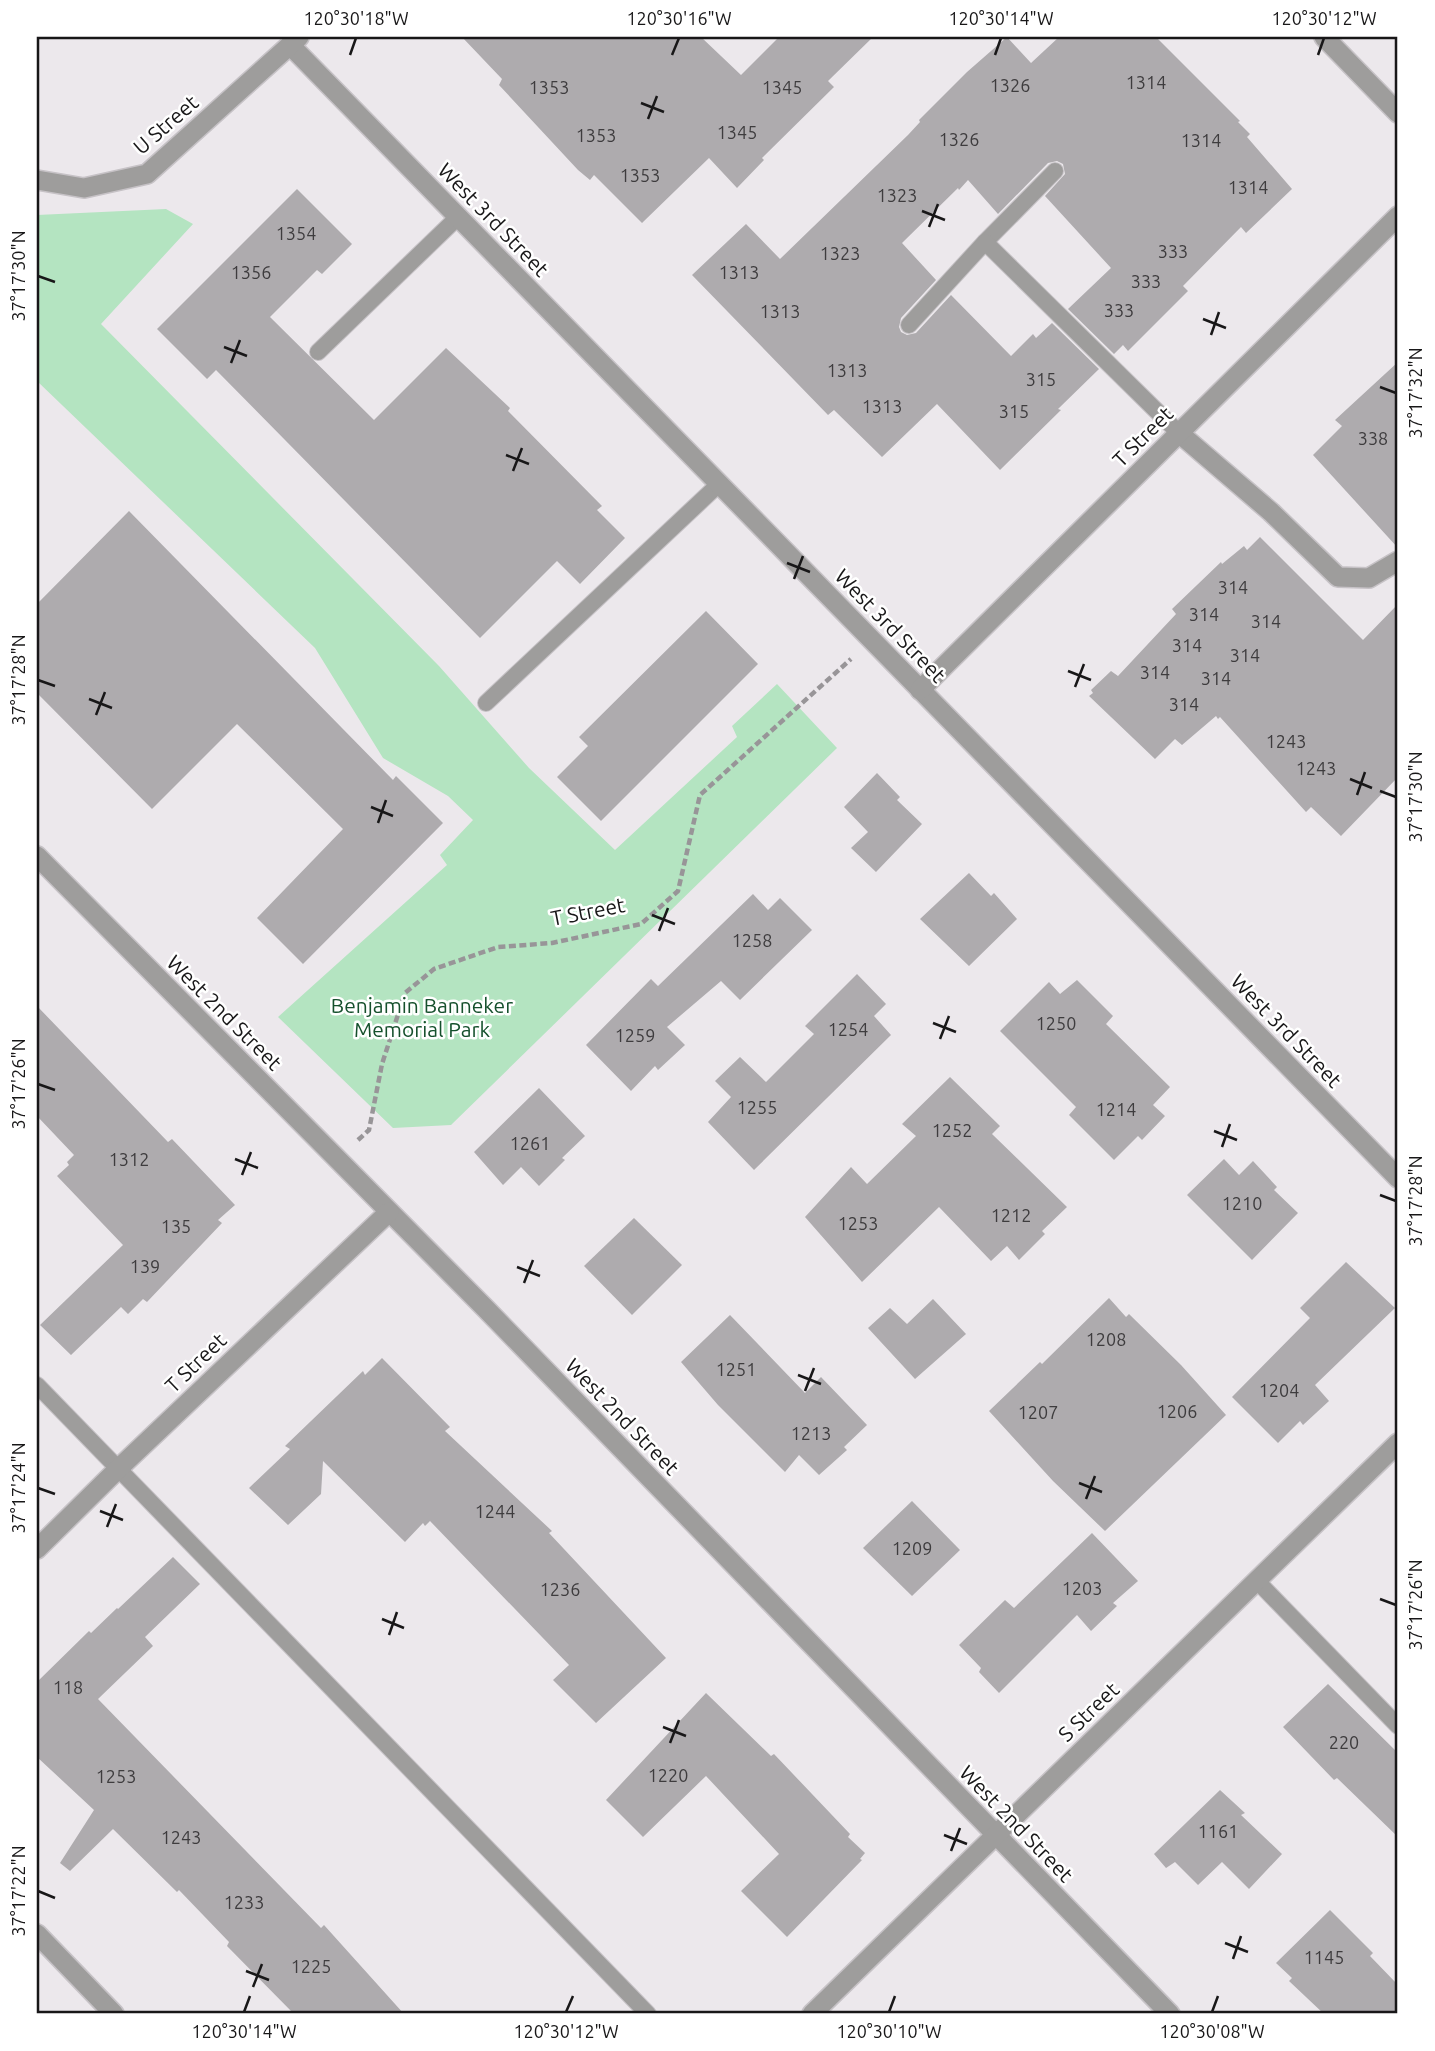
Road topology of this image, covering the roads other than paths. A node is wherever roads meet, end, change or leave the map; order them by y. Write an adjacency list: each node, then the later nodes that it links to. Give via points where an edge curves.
1 (1324, 37): 3 (street)
2 (294, 41): 5 (street, U Street, via 147,174 84,188); 7 (street, West 3rd Street)
3 (1398, 113)
4 (1055, 171): 8 (lane)
5 (37, 180)
6 (1398, 216): 11 (street, T Street)
7 (458, 217): 10 (lane); 12 (street, West 3rd Street)
8 (985, 242): 9 (lane); 11 (lane)
9 (909, 324)
10 (318, 352)
11 (1180, 433): 13 (street, via 1272,512 1338,577 1369,578); 14 (street, T Street)
12 (719, 484): 14 (street, West 3rd Street); 15 (lane)
13 (1398, 561)
14 (920, 690): 17 (street, West 3rd Street)
15 (486, 703)
16 (37, 856): 18 (street, West 2nd Street)
17 (1398, 1178)
18 (389, 1212): 21 (street, T Street); 25 (street, West 2nd Street)
19 (37, 1385): 21 (lane)
20 (1398, 1443): 23 (street, S Street)
21 (118, 1469): 22 (street, T Street); 28 (lane)
22 (37, 1549)
23 (1257, 1581): 24 (lane); 25 (street, S Street)
24 (1398, 1726)
25 (995, 1836): 29 (street, S Street); 30 (street, West 2nd Street)
26 (37, 1934): 27 (street)
27 (114, 2014)
28 (648, 2014)
29 (812, 2014)
30 (1170, 2014)

